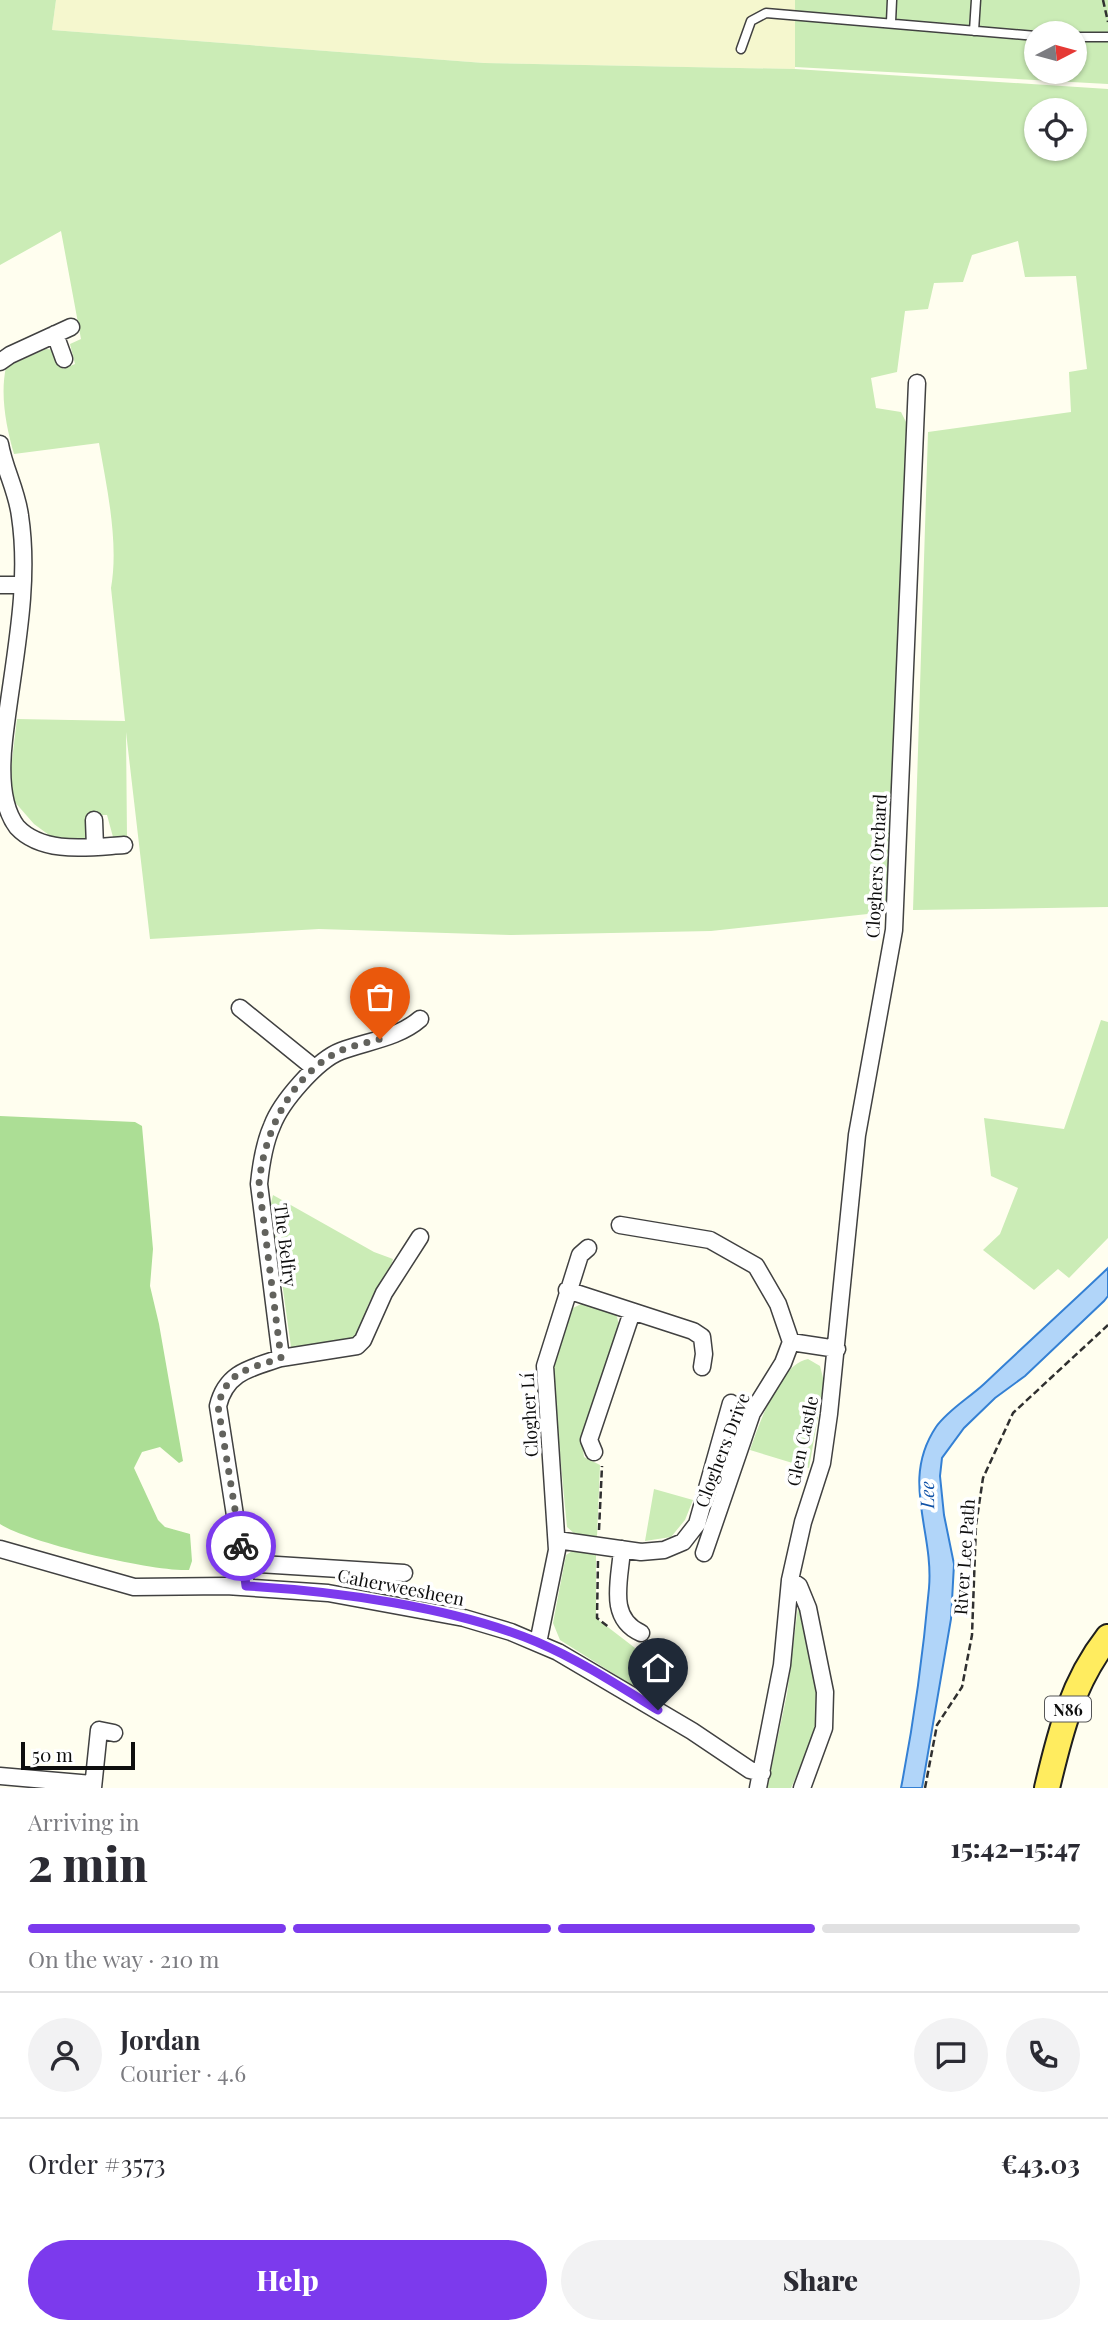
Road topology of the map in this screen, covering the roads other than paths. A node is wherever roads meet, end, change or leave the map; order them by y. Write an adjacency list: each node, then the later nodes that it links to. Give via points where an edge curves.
1 (892, 0): 3 (lane)
2 (976, 0): 4 (lane)
3 (891, 22): 4 (lane); 8 (lane, via 766,13 751,21)
4 (974, 31): 5 (lane)
5 (1024, 35)
6 (1087, 37): 7 (lane)
7 (1108, 37)
8 (741, 50)
9 (71, 327): 10 (street)
10 (55, 334): 11 (street); 12 (street)
11 (64, 359)
12 (0, 362)
13 (917, 383): 29 (street, Cloghers Orchard, via 894,930 857,1135)
14 (0, 444): 16 (street, via 20,514)
15 (0, 585): 16 (street)
16 (22, 585): 19 (street, via 2,758 4,805 17,827 41,843)
17 (94, 820): 19 (street)
18 (124, 845): 19 (street)
19 (95, 847)
20 (240, 1008): 22 (street)
21 (421, 1019): 22 (street, The Belfry, via 402,1032 337,1052)
22 (313, 1068): 30 (street, The Belfry, via 272,1123 261,1161 259,1184)
23 (620, 1225): 28 (street, via 710,1240 756,1266 778,1304)
24 (419, 1237): 30 (street, via 357,1346)
25 (588, 1248): 26 (street, Clogher Lí, via 580,1255)
26 (567, 1290): 27 (street); 34 (street, Clogher Lí, via 545,1366)
27 (632, 1311): 31 (street, via 702,1337); 33 (street, via 589,1440)
28 (791, 1342): 29 (street); 37 (street, Cloghers Drive, via 752,1413)
29 (837, 1349): 40 (street, Glen Castle, via 822,1462)
30 (281, 1358): 38 (street, via 230,1378 218,1406)
31 (702, 1367)
32 (731, 1403): 36 (street, via 697,1524 683,1542 664,1550)
33 (594, 1452)
34 (557, 1540): 36 (street); 44 (street, Clogher Lí)
35 (0, 1549): 41 (street, Caherweesheen, via 134,1587)
36 (622, 1549): 42 (street, via 618,1611 627,1626)
37 (704, 1553)
38 (244, 1563): 39 (street); 41 (street)
39 (404, 1573)
40 (790, 1580): 47 (street, Glen Castle, via 782,1665); 49 (street, via 799,1586 808,1608 825,1692 824,1728)
41 (246, 1586): 44 (street, Caherweesheen, via 328,1593 464,1618)
42 (641, 1633)
43 (1108, 1637): 50 (main road, N86, via 1075,1689)
44 (538, 1643): 47 (street, Caherweesheen, via 640,1699)
45 (114, 1733): 48 (street, via 99,1730)
46 (0, 1776): 48 (street)
47 (760, 1780)
48 (92, 1786)
49 (802, 1788)
50 (1047, 1788)

